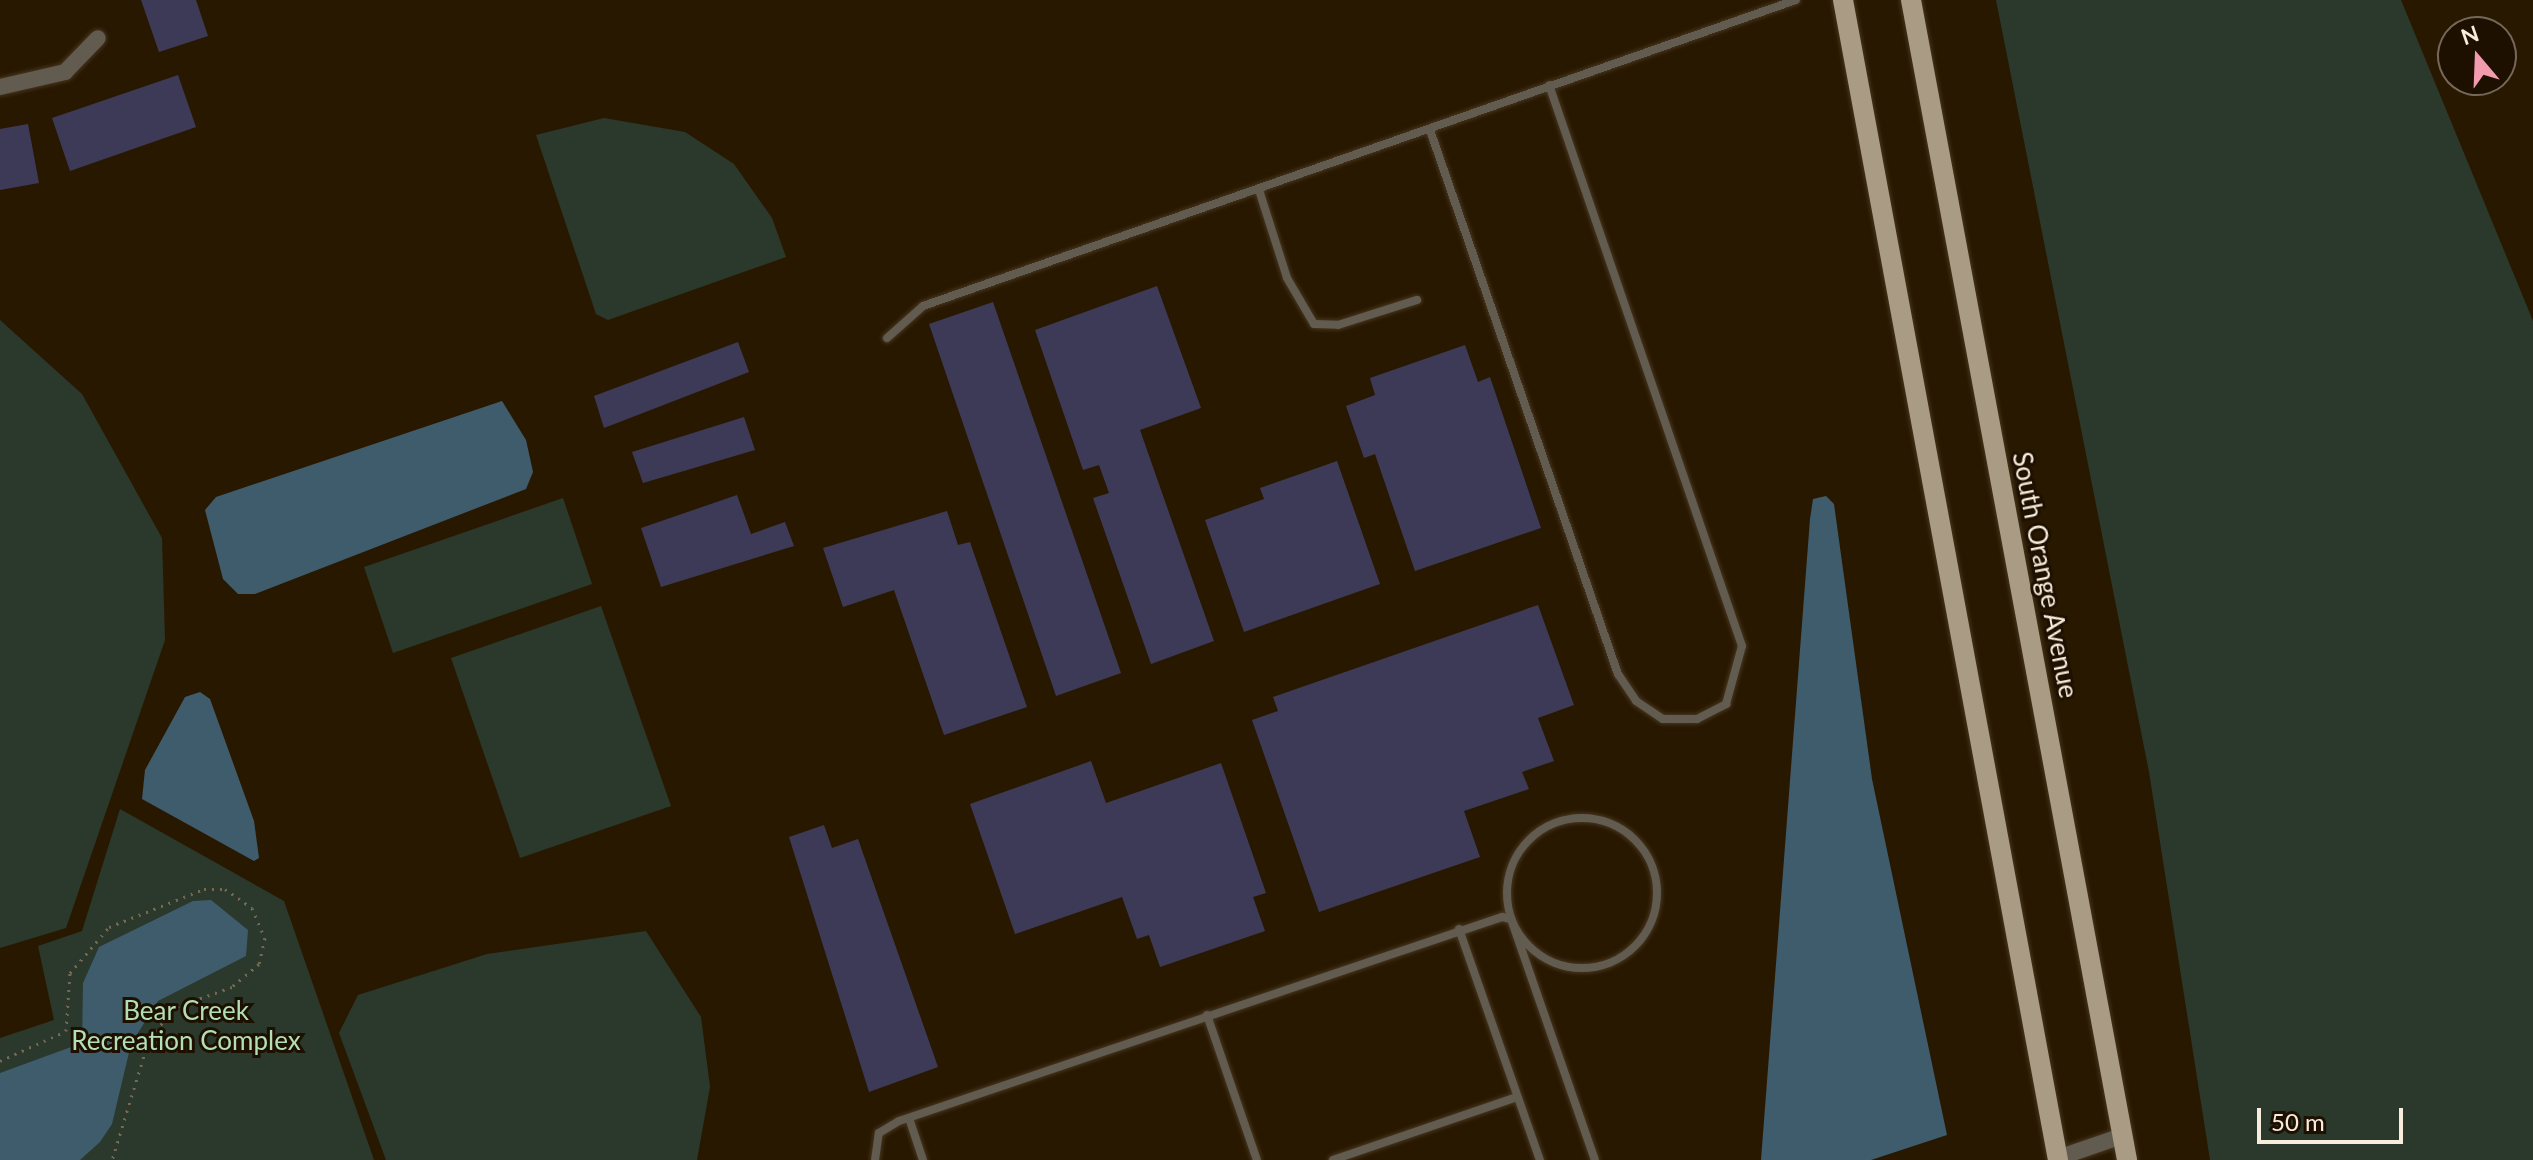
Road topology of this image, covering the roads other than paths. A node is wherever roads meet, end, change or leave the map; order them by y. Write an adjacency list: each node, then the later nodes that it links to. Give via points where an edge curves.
1 (1796, 0): 5 (lane)
2 (1843, 0): 17 (main road)
3 (1911, 0): 16 (main road, South Orange Avenue)
4 (98, 38): 6 (street, via 65,72)
5 (1549, 85): 7 (lane); 7 (lane, via 1742,646 1726,704 1697,719 1663,719 1636,701 1618,674)
6 (0, 87)
7 (1430, 130): 8 (lane)
8 (1259, 190): 9 (lane, via 1287,278 1314,324 1338,325); 10 (lane, via 923,306)
9 (1417, 300)
10 (887, 338)
11 (1511, 919): 11 (lane, via 1536,954 1556,964 1606,965 1629,953 1657,911 1651,860 1616,825 1591,818 1548,826 1530,838 1508,876); 12 (lane); 23 (lane)
12 (1459, 929): 13 (lane); 14 (lane)
13 (1207, 1015): 15 (lane); 20 (lane)
14 (1517, 1097): 21 (lane); 22 (lane)
15 (909, 1118): 18 (lane, via 879,1133); 19 (lane)
16 (2122, 1136): 17 (street); 24 (main road, South Orange Avenue)
17 (2056, 1159)
18 (875, 1160)
19 (923, 1160)
20 (1257, 1160)
21 (1333, 1160)
22 (1540, 1160)
23 (1595, 1160)
24 (2127, 1160)

